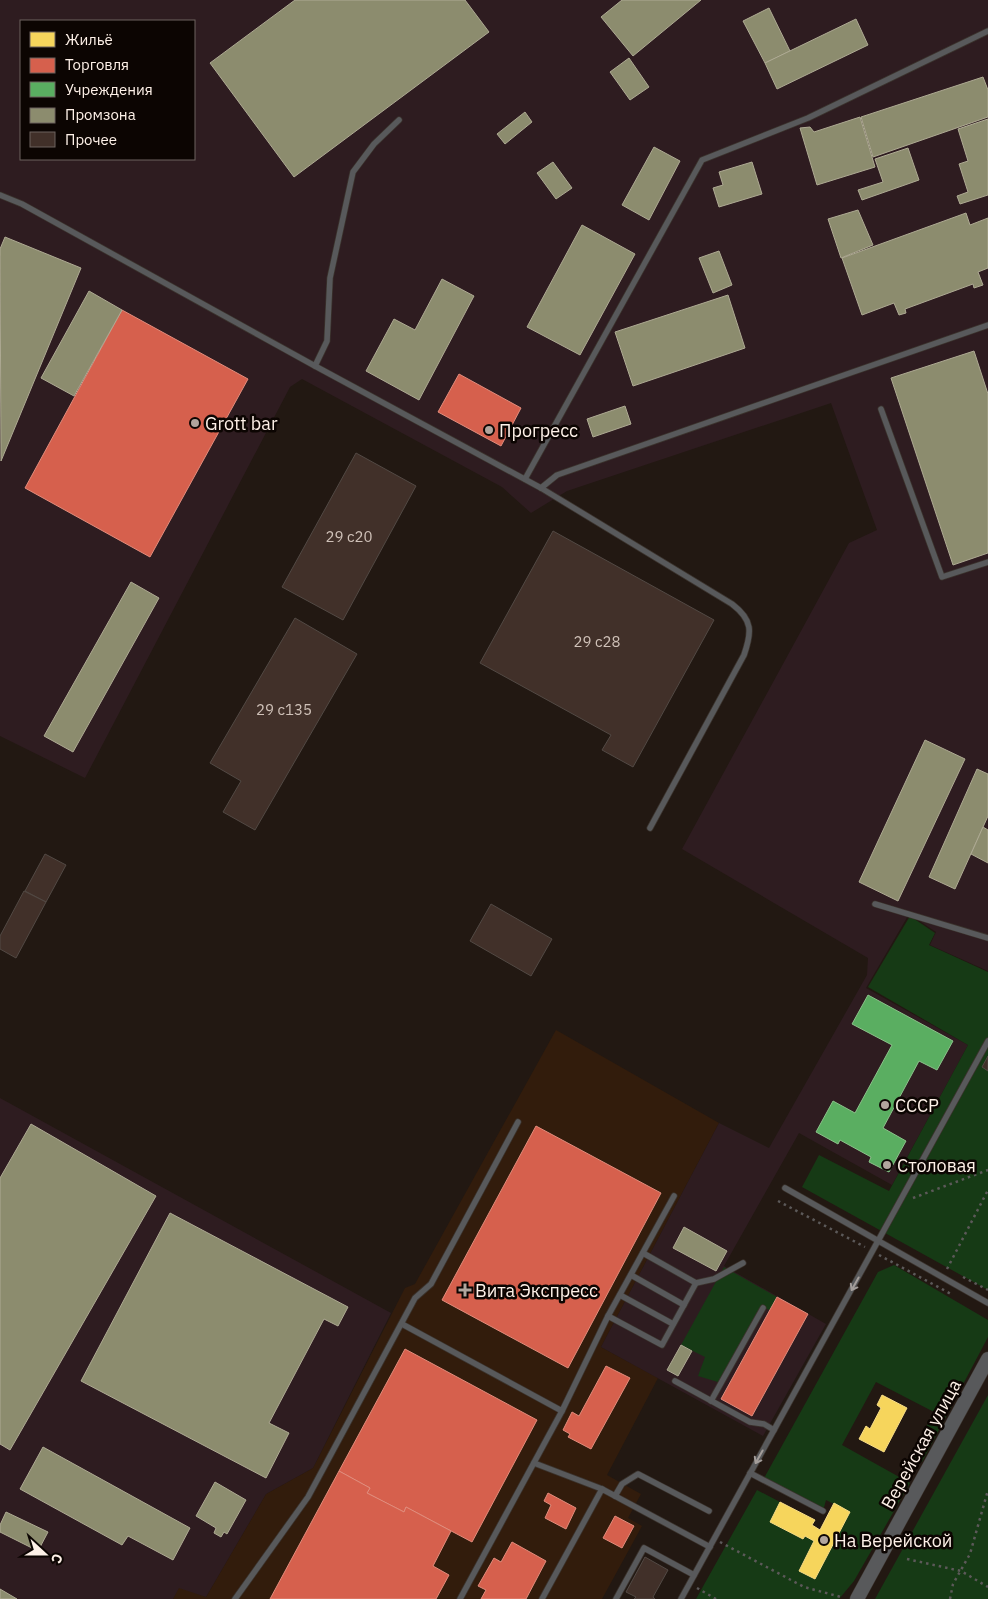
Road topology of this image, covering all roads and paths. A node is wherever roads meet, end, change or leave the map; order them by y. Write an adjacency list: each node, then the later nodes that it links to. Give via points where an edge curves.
1 (988, 31): 7 (lane, via 808,118 702,160)
2 (400, 120): 5 (lane, via 374,144 353,172 330,278 327,341)
3 (0, 195): 5 (lane, via 22,204)
4 (988, 325): 8 (lane, via 557,475)
5 (315, 366): 7 (lane)
6 (881, 409): 9 (lane, via 942,577)
7 (525, 479): 8 (lane)
8 (541, 488): 10 (lane, via 732,604 745,614 749,626 749,641 744,655)
9 (988, 562)
10 (650, 828)
11 (875, 904): 12 (lane)
12 (988, 938)
13 (988, 1041): 20 (lane)
14 (518, 1122): 36 (lane, via 431,1284 416,1298)
15 (988, 1170): 20 (path)
16 (785, 1188): 21 (lane)
17 (988, 1190): 25 (path)
18 (674, 1196): 23 (lane)
19 (778, 1200): 22 (path)
20 (900, 1203): 21 (lane)
21 (878, 1242): 22 (lane); 27 (lane)
22 (873, 1252): 31 (path); 42 (lane, one-way to 42)
23 (643, 1254): 26 (lane); 28 (lane)
24 (743, 1263): 28 (lane, via 714,1279)
25 (947, 1269): 27 (path); 29 (path)
26 (631, 1275): 30 (lane); 33 (lane)
27 (943, 1277): 32 (lane)
28 (696, 1283): 33 (lane)
29 (988, 1290)
30 (620, 1295): 35 (lane); 37 (lane)
31 (955, 1296)
32 (988, 1303)
33 (684, 1305): 37 (lane)
34 (762, 1308): 40 (lane)
35 (608, 1316): 37 (lane, via 662,1344); 41 (lane)
36 (402, 1324): 41 (lane); 58 (lane, via 308,1498)
37 (673, 1324)
38 (988, 1359): 64 (street, Верейская улица)
39 (675, 1381): 40 (lane)
40 (711, 1400): 42 (lane, via 750,1422 764,1424)
41 (562, 1411): 43 (lane)
42 (774, 1430): 44 (lane, one-way to 44)
43 (534, 1463): 45 (lane); 59 (lane)
44 (750, 1473): 49 (lane); 50 (lane)
45 (602, 1489): 47 (lane); 60 (lane)
46 (988, 1490): 53 (path, via 970,1554)
47 (616, 1496): 48 (lane, via 622,1484 638,1474); 51 (lane)
48 (709, 1511)
49 (823, 1511)
50 (714, 1538): 51 (lane); 57 (path, via 804,1587)
51 (710, 1547): 54 (lane)
52 (908, 1559): 53 (path)
53 (960, 1571): 56 (path); 65 (path)
54 (694, 1575): 55 (lane); 61 (lane, via 644,1548)
55 (689, 1584): 62 (lane); 63 (path)
56 (988, 1587)
57 (841, 1597)
58 (235, 1599)
59 (460, 1599)
60 (542, 1599)
61 (616, 1599)
62 (681, 1599)
63 (716, 1599)
64 (857, 1599)
65 (950, 1599)

